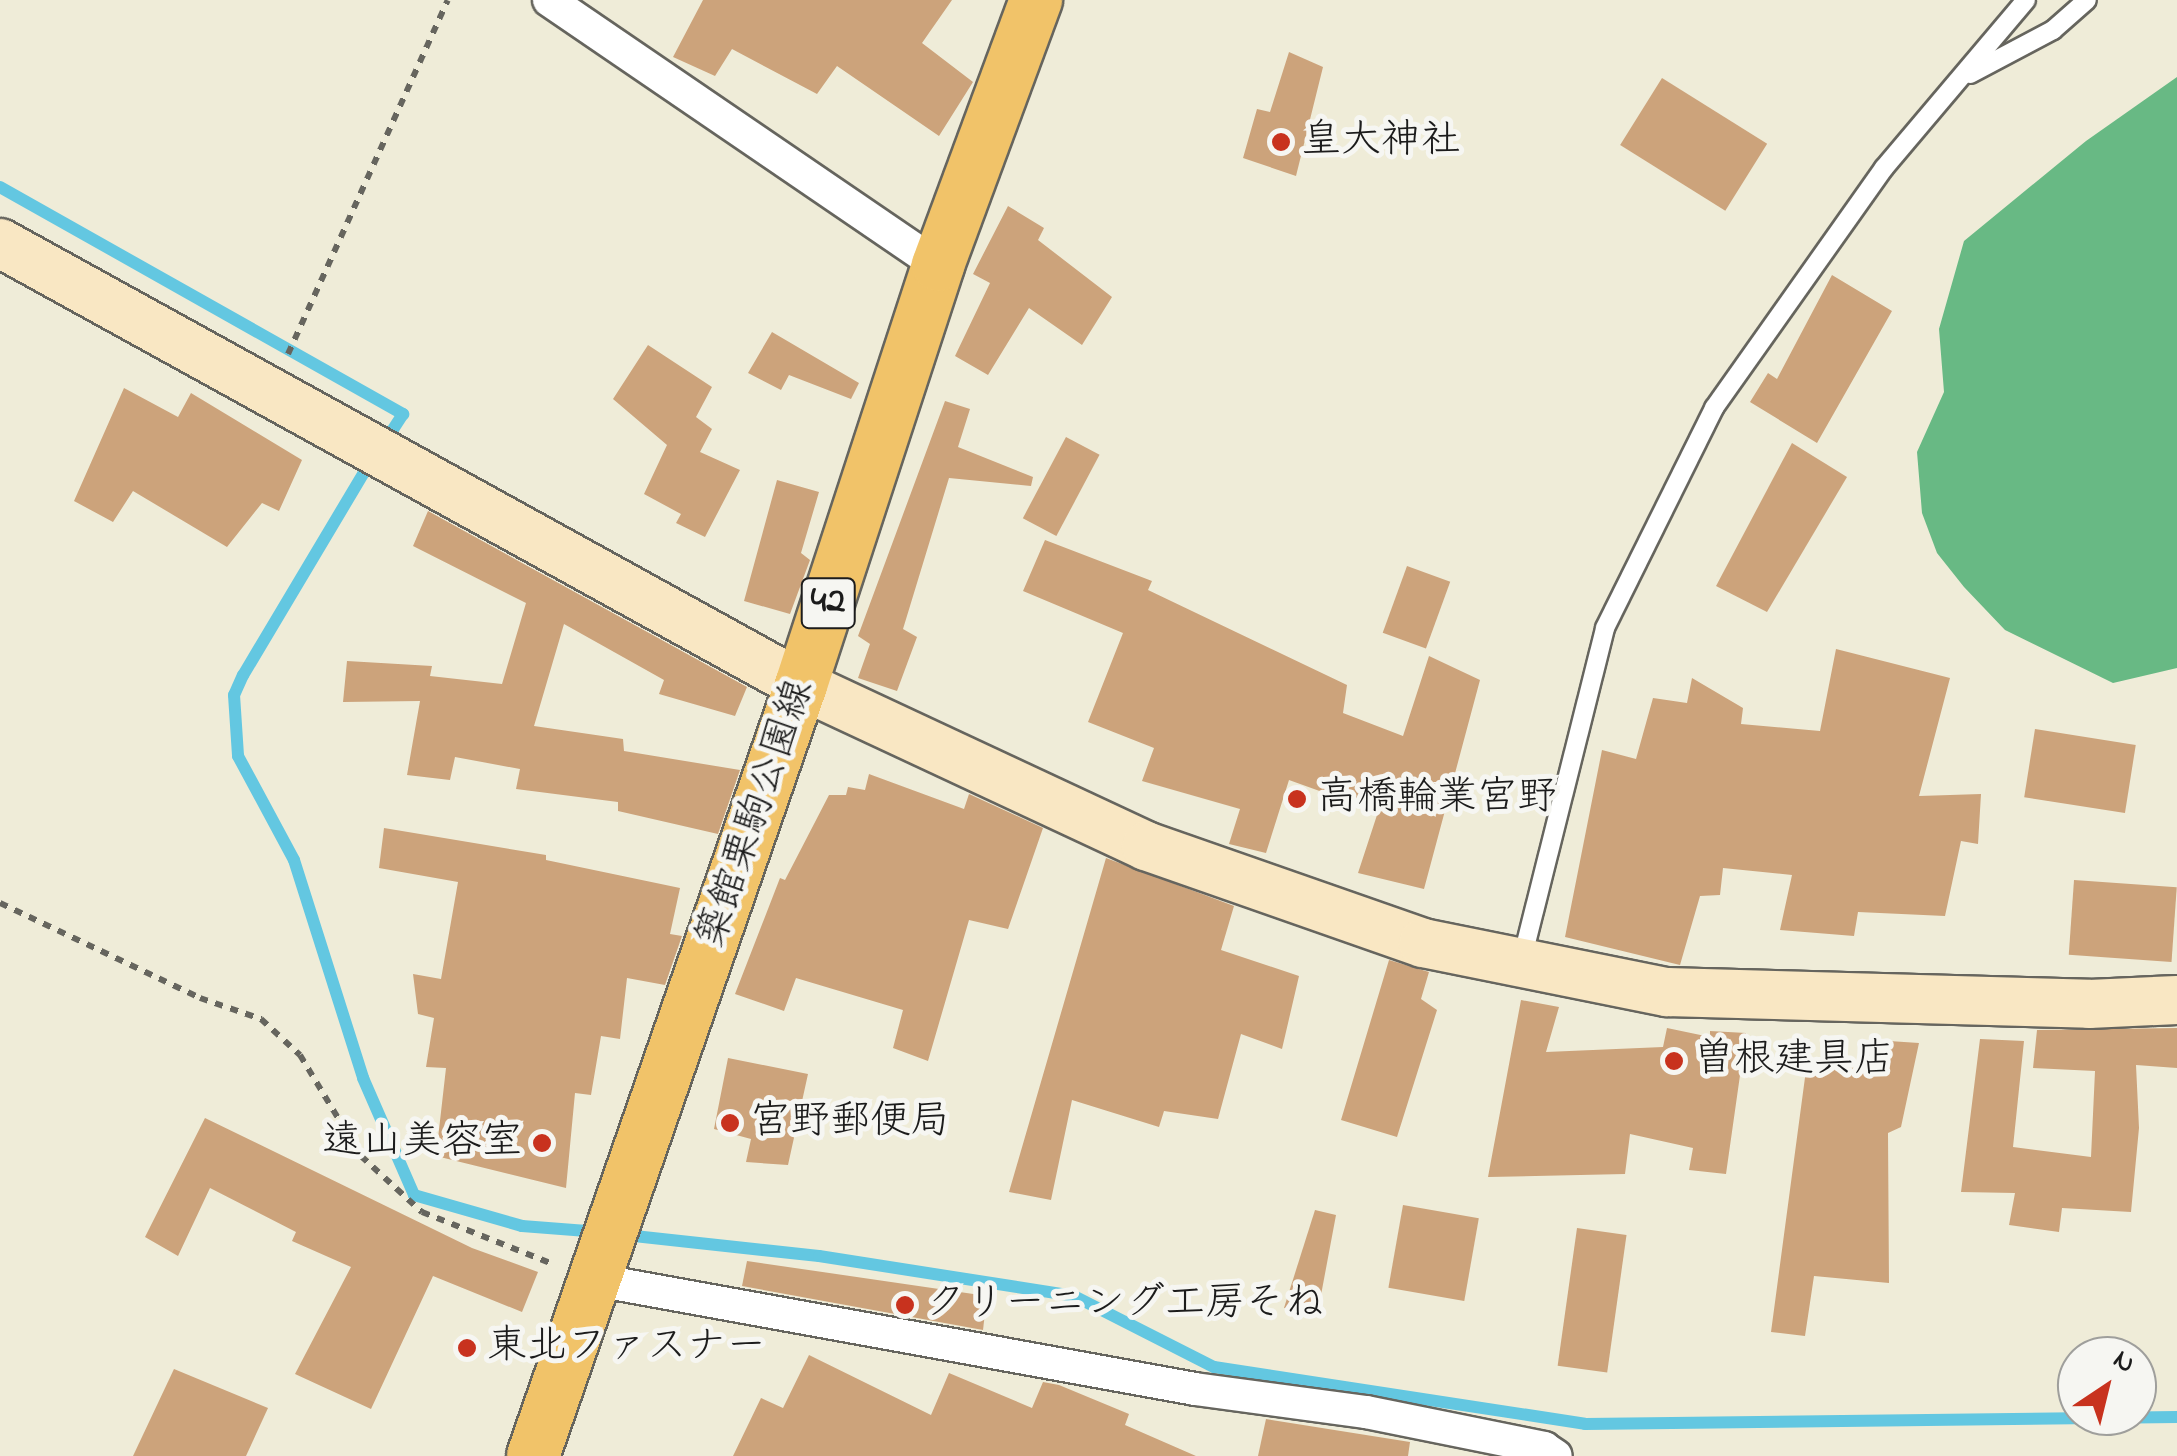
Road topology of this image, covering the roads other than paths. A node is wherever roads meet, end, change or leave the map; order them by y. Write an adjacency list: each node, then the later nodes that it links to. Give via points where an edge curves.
1 (549, 0): 7 (street)
2 (1036, 0): 7 (main road, 築館栗駒公園線 / 42)
3 (2026, 0): 5 (lane)
4 (2087, 0): 5 (lane, via 2053,30)
5 (1959, 79): 9 (lane, via 1884,168 1714,408 1605,628)
6 (0, 242): 8 (street)
7 (938, 265): 8 (main road, 築館栗駒公園線 / 42)
8 (801, 685): 9 (street, via 1146,846 1424,943); 11 (main road, 築館栗駒公園線 / 42)
9 (1521, 963): 10 (street, via 1667,992 2089,1004)
10 (2177, 1000)
11 (599, 1270): 12 (main road, 築館栗駒公園線 / 42); 13 (street, via 1195,1389 1366,1412 1544,1448)
12 (533, 1456)
13 (1556, 1456)

